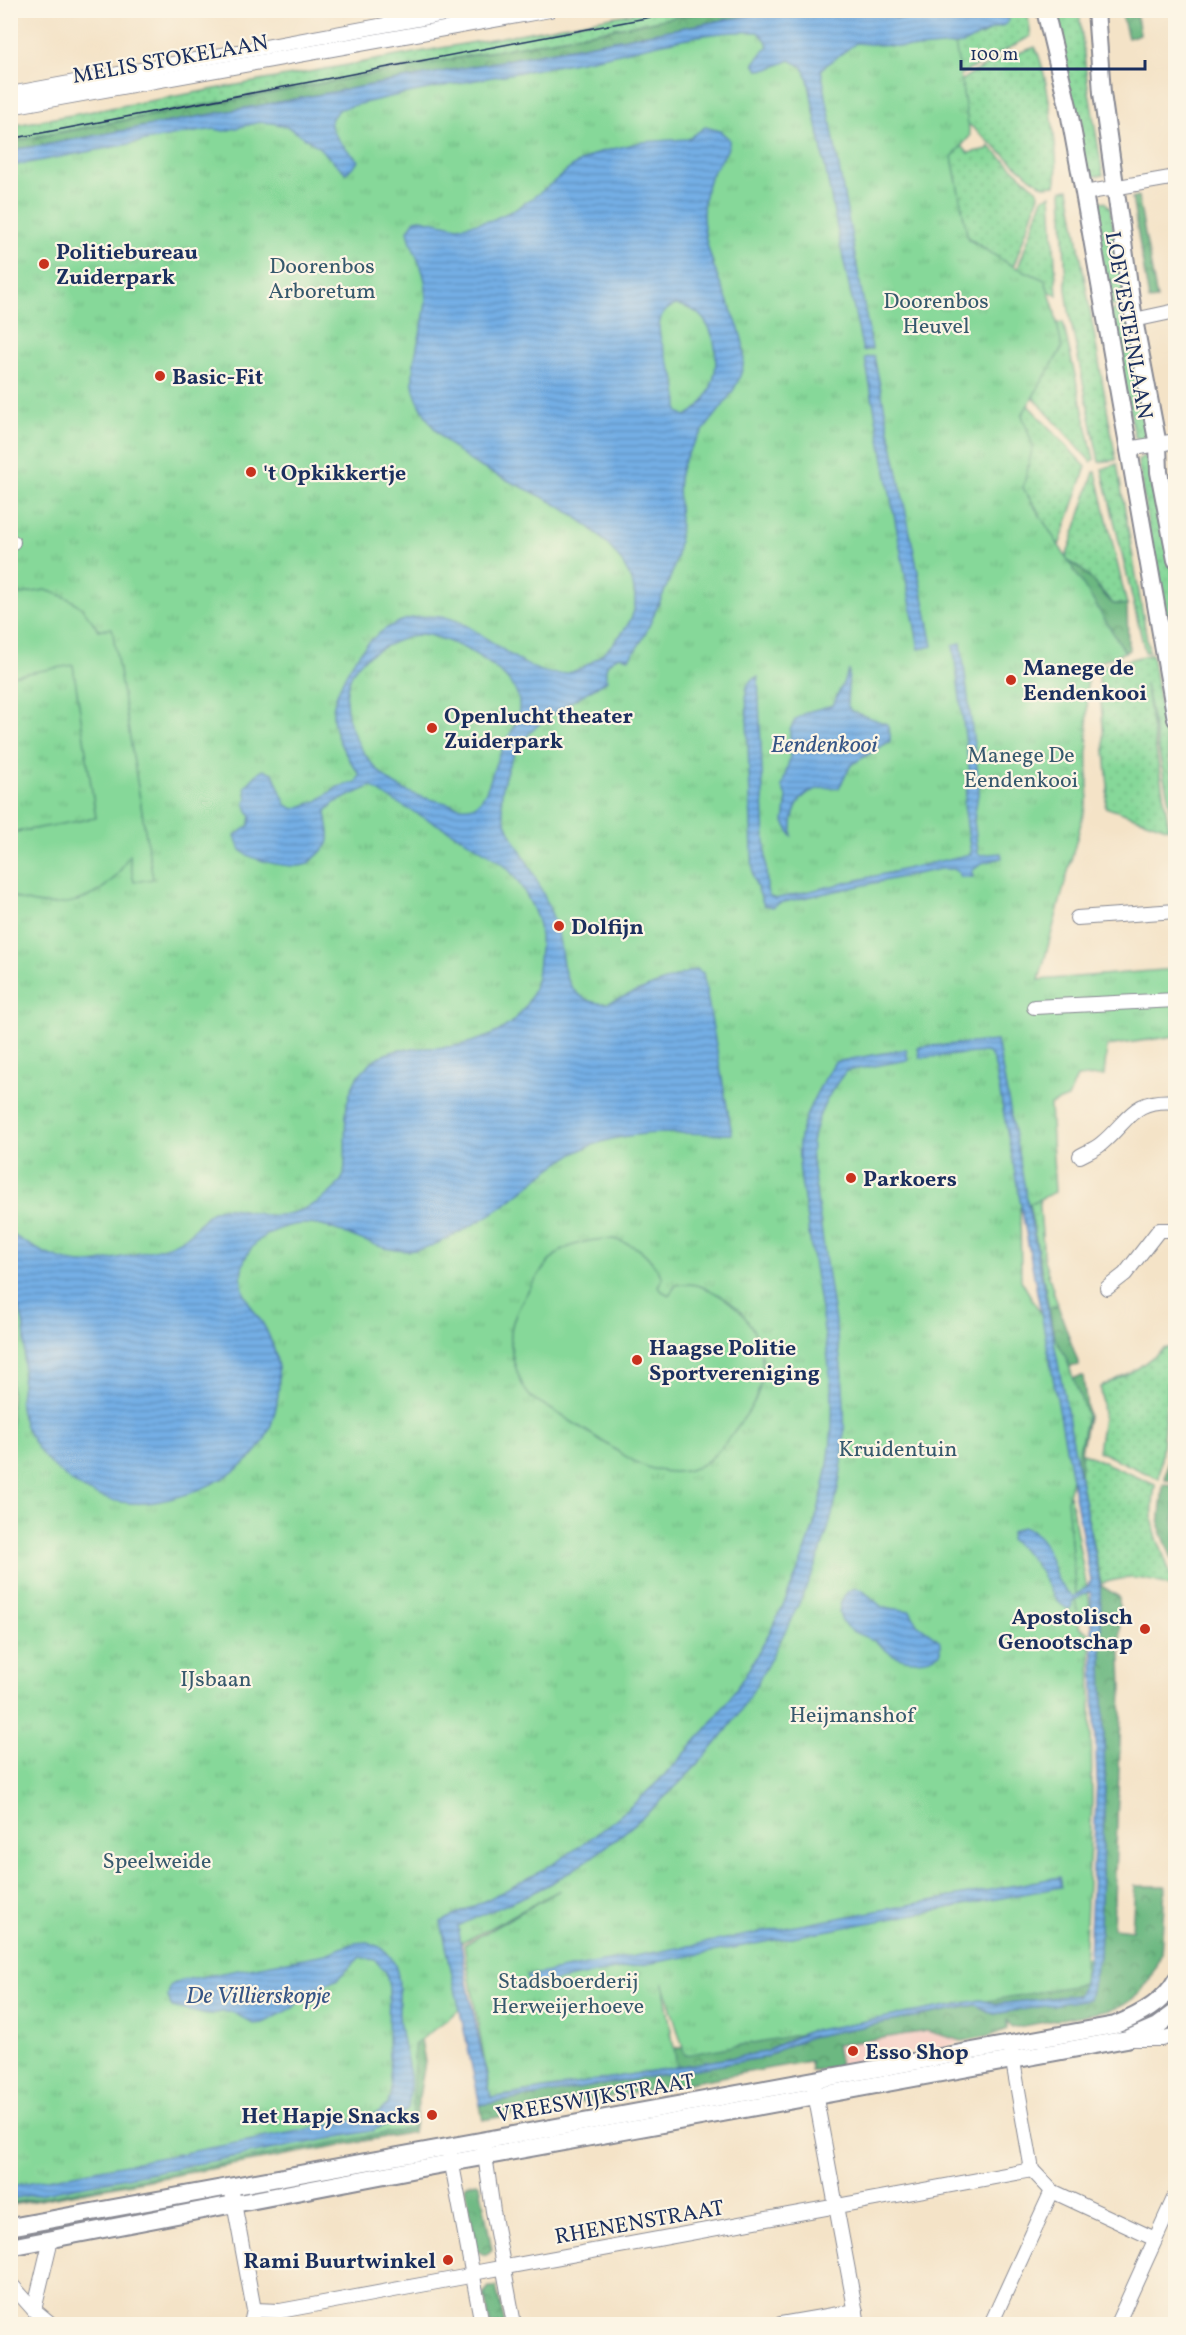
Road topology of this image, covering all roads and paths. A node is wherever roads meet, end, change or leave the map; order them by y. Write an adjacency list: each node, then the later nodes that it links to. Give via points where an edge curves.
1 (466, 10): 5 (street, MELIS STOKELAAN)
2 (550, 10): 7 (street, MELIS STOKELAAN)
3 (1045, 10): 13 (main road, LOEVESTEINLAAN)
4 (1096, 10): 12 (main road, LOEVESTEINLAAN, via 1102,93)
5 (411, 16): 6 (street, MELIS STOKELAAN); 7 (street)
6 (392, 17): 8 (street); 9 (street, MELIS STOKELAAN)
7 (415, 36): 8 (street, MELIS STOKELAAN)
8 (396, 40): 10 (street, MELIS STOKELAAN)
9 (10, 94)
10 (10, 107)
11 (1169, 178): 12 (street)
12 (1116, 188): 13 (street); 15 (main road, LOEVESTEINLAAN)
13 (1084, 193): 18 (main road, LOEVESTEINLAAN)
14 (1176, 311): 15 (street)
15 (1134, 320): 17 (main road, LOEVESTEINLAAN)
16 (1176, 441): 17 (street)
17 (1158, 445): 18 (street); 19 (main road, LOEVESTEINLAAN, via 1159,472)
18 (1128, 449): 20 (main road, LOEVESTEINLAAN)
19 (1176, 560)
20 (1172, 678): 21 (main road, LOEVESTEINLAAN)
21 (1176, 719)
22 (1176, 911): 23 (street)
23 (1077, 918)
24 (1176, 1000): 25 (street)
25 (1034, 1007)
26 (1176, 1102): 27 (street, via 1161,1100 1139,1106 1100,1144)
27 (1080, 1156)
28 (1176, 1230): 29 (street, via 1159,1230 1125,1274)
29 (1107, 1288)
30 (1175, 1982): 34 (main road, VREESWIJKSTRAAT, via 1154,2004 1130,2020)
31 (1176, 2012): 33 (main road, VREESWIJKSTRAAT, via 1157,2026)
32 (1176, 2035): 33 (street, VREESWIJKSTRAAT)
33 (1127, 2039): 35 (main road, VREESWIJKSTRAAT)
34 (1010, 2044): 35 (street); 36 (main road, VREESWIJKSTRAAT)
35 (1013, 2061): 36 (main road, VREESWIJKSTRAAT); 41 (street)
36 (814, 2088): 37 (main road, VREESWIJKSTRAAT); 39 (main road, VREESWIJKSTRAAT); 46 (street)
37 (482, 2140): 38 (main road, VREESWIJKSTRAAT); 39 (street)
38 (449, 2146): 40 (street); 42 (main road, VREESWIJKSTRAAT)
39 (486, 2157): 40 (main road, VREESWIJKSTRAAT); 51 (street)
40 (452, 2163): 45 (main road, VREESWIJKSTRAAT); 52 (street)
41 (1032, 2170): 43 (street); 46 (street, RHENENSTRAAT)
42 (231, 2187): 45 (street); 47 (main road, VREESWIJKSTRAAT)
43 (1052, 2191): 49 (street); 64 (street)
44 (1176, 2194): 49 (street)
45 (234, 2204): 48 (main road, VREESWIJKSTRAAT); 56 (street)
46 (837, 2206): 51 (street, RHENENSTRAAT); 58 (street)
47 (10, 2227)
48 (51, 2239): 50 (main road, VREESWIJKSTRAAT); 55 (street)
49 (1155, 2239): 65 (street)
50 (10, 2247)
51 (503, 2267): 52 (street, RHENENSTRAAT); 62 (street)
52 (472, 2273): 57 (street, RHENENSTRAAT); 61 (street)
53 (10, 2283): 55 (street)
54 (10, 2300): 55 (street)
55 (34, 2310): 59 (street)
56 (254, 2310): 57 (street, RHENENSTRAAT); 60 (street)
57 (281, 2318)
58 (857, 2318): 63 (street)
59 (51, 2325)
60 (251, 2325)
61 (482, 2325)
62 (514, 2325)
63 (781, 2325)
64 (991, 2325)
65 (1117, 2325)

